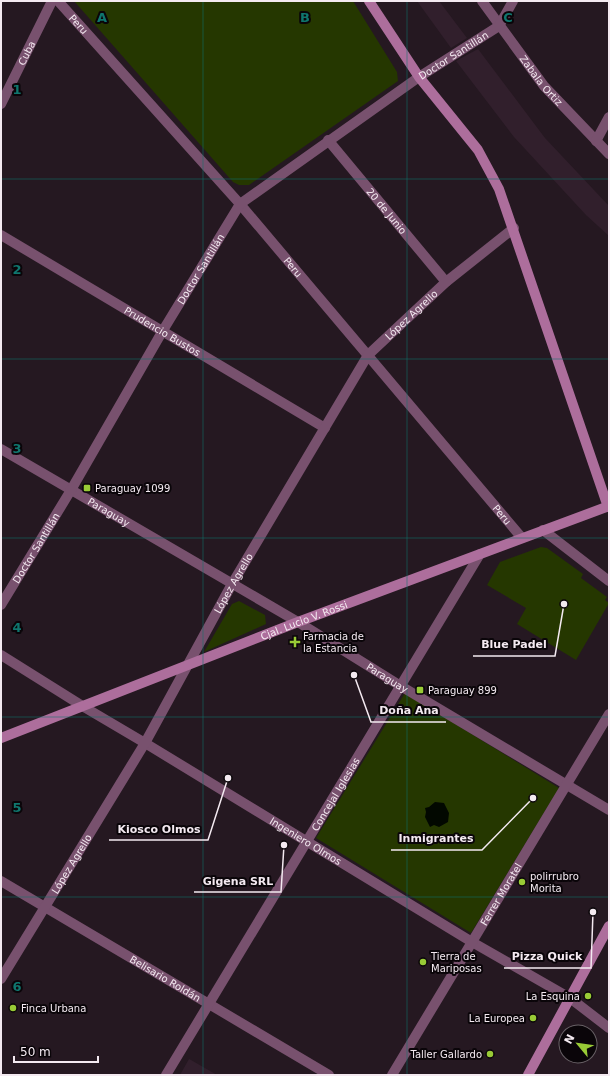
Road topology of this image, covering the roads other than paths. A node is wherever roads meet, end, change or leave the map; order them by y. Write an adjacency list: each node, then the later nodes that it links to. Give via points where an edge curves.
1 (52, 1): 8 (street, Cuba)
2 (58, 1): 13 (street, Peru)
3 (369, 1): 7 (street)
4 (482, 1): 6 (street, Zabala Ortiz)
5 (513, 1): 6 (street)
6 (499, 26): 7 (street, Doctor Santillán); 11 (street, Zabala Ortiz, via 544,86)
7 (419, 77): 10 (street, Doctor Santillán); 14 (street, via 478,150 499,189)
8 (1, 104)
9 (609, 117): 11 (street)
10 (328, 140): 13 (street, Doctor Santillán); 16 (street, 20 de Junio)
11 (596, 141): 12 (street, Zabala Ortiz)
12 (609, 154)
13 (240, 204): 17 (street, Doctor Santillán); 18 (street, Peru)
14 (514, 228): 16 (street, López Agrello); 22 (street)
15 (1, 235): 17 (street, Prudencio Bustos)
16 (446, 282): 18 (street, López Agrello)
17 (162, 332): 19 (street, Prudencio Bustos); 21 (street, Doctor Santillán)
18 (368, 355): 19 (street, López Agrello); 24 (street, Peru)
19 (325, 428): 27 (street, López Agrello)
20 (1, 449): 21 (street, Paraguay)
21 (71, 490): 27 (street, Paraguay); 28 (street, Doctor Santillán)
22 (608, 506): 23 (street, Cjal. Lucio V. Rossi)
23 (543, 530): 24 (street, Cjal. Lucio V. Rossi); 26 (street)
24 (522, 538): 25 (street, Cjal. Lucio V. Rossi)
25 (480, 554): 29 (street, Cjal. Lucio V. Rossi); 32 (street, Concejal Iglesias)
26 (609, 581)
27 (232, 584): 29 (street, Paraguay); 31 (street, López Agrello)
28 (1, 605)
29 (298, 622): 31 (street, Cjal. Lucio V. Rossi); 32 (street, Paraguay)
30 (1, 655): 33 (street, Ingeniero Olmos)
31 (186, 668): 33 (street, Cjal. Lucio V. Rossi); 36 (street, López Agrello)
32 (399, 685): 37 (street, Paraguay); 39 (street, Concejal Iglesias)
33 (84, 707): 35 (street, Cjal. Lucio V. Rossi); 36 (street, Ingeniero Olmos)
34 (609, 714): 37 (street, Ferrer Moratel)
35 (1, 738)
36 (145, 743): 39 (street, Ingeniero Olmos); 41 (street, López Agrello)
37 (568, 784): 38 (street, Paraguay); 43 (street, Ferrer Moratel)
38 (609, 810)
39 (307, 842): 43 (street, Ingeniero Olmos); 46 (street, Concejal Iglesias)
40 (1, 881): 41 (street, Belisario Roldán)
41 (45, 908): 44 (street, López Agrello); 46 (street, Belisario Roldán)
42 (609, 926): 45 (street)
43 (472, 942): 45 (street, Ingeniero Olmos); 50 (street, Ferrer Moratel)
44 (1, 979)
45 (570, 998): 47 (street, Ingeniero Olmos); 51 (street)
46 (208, 1004): 48 (street, Concejal Iglesias); 49 (street, Belisario Roldán)
47 (609, 1028)
48 (166, 1075)
49 (329, 1075)
50 (392, 1075)
51 (528, 1075)

